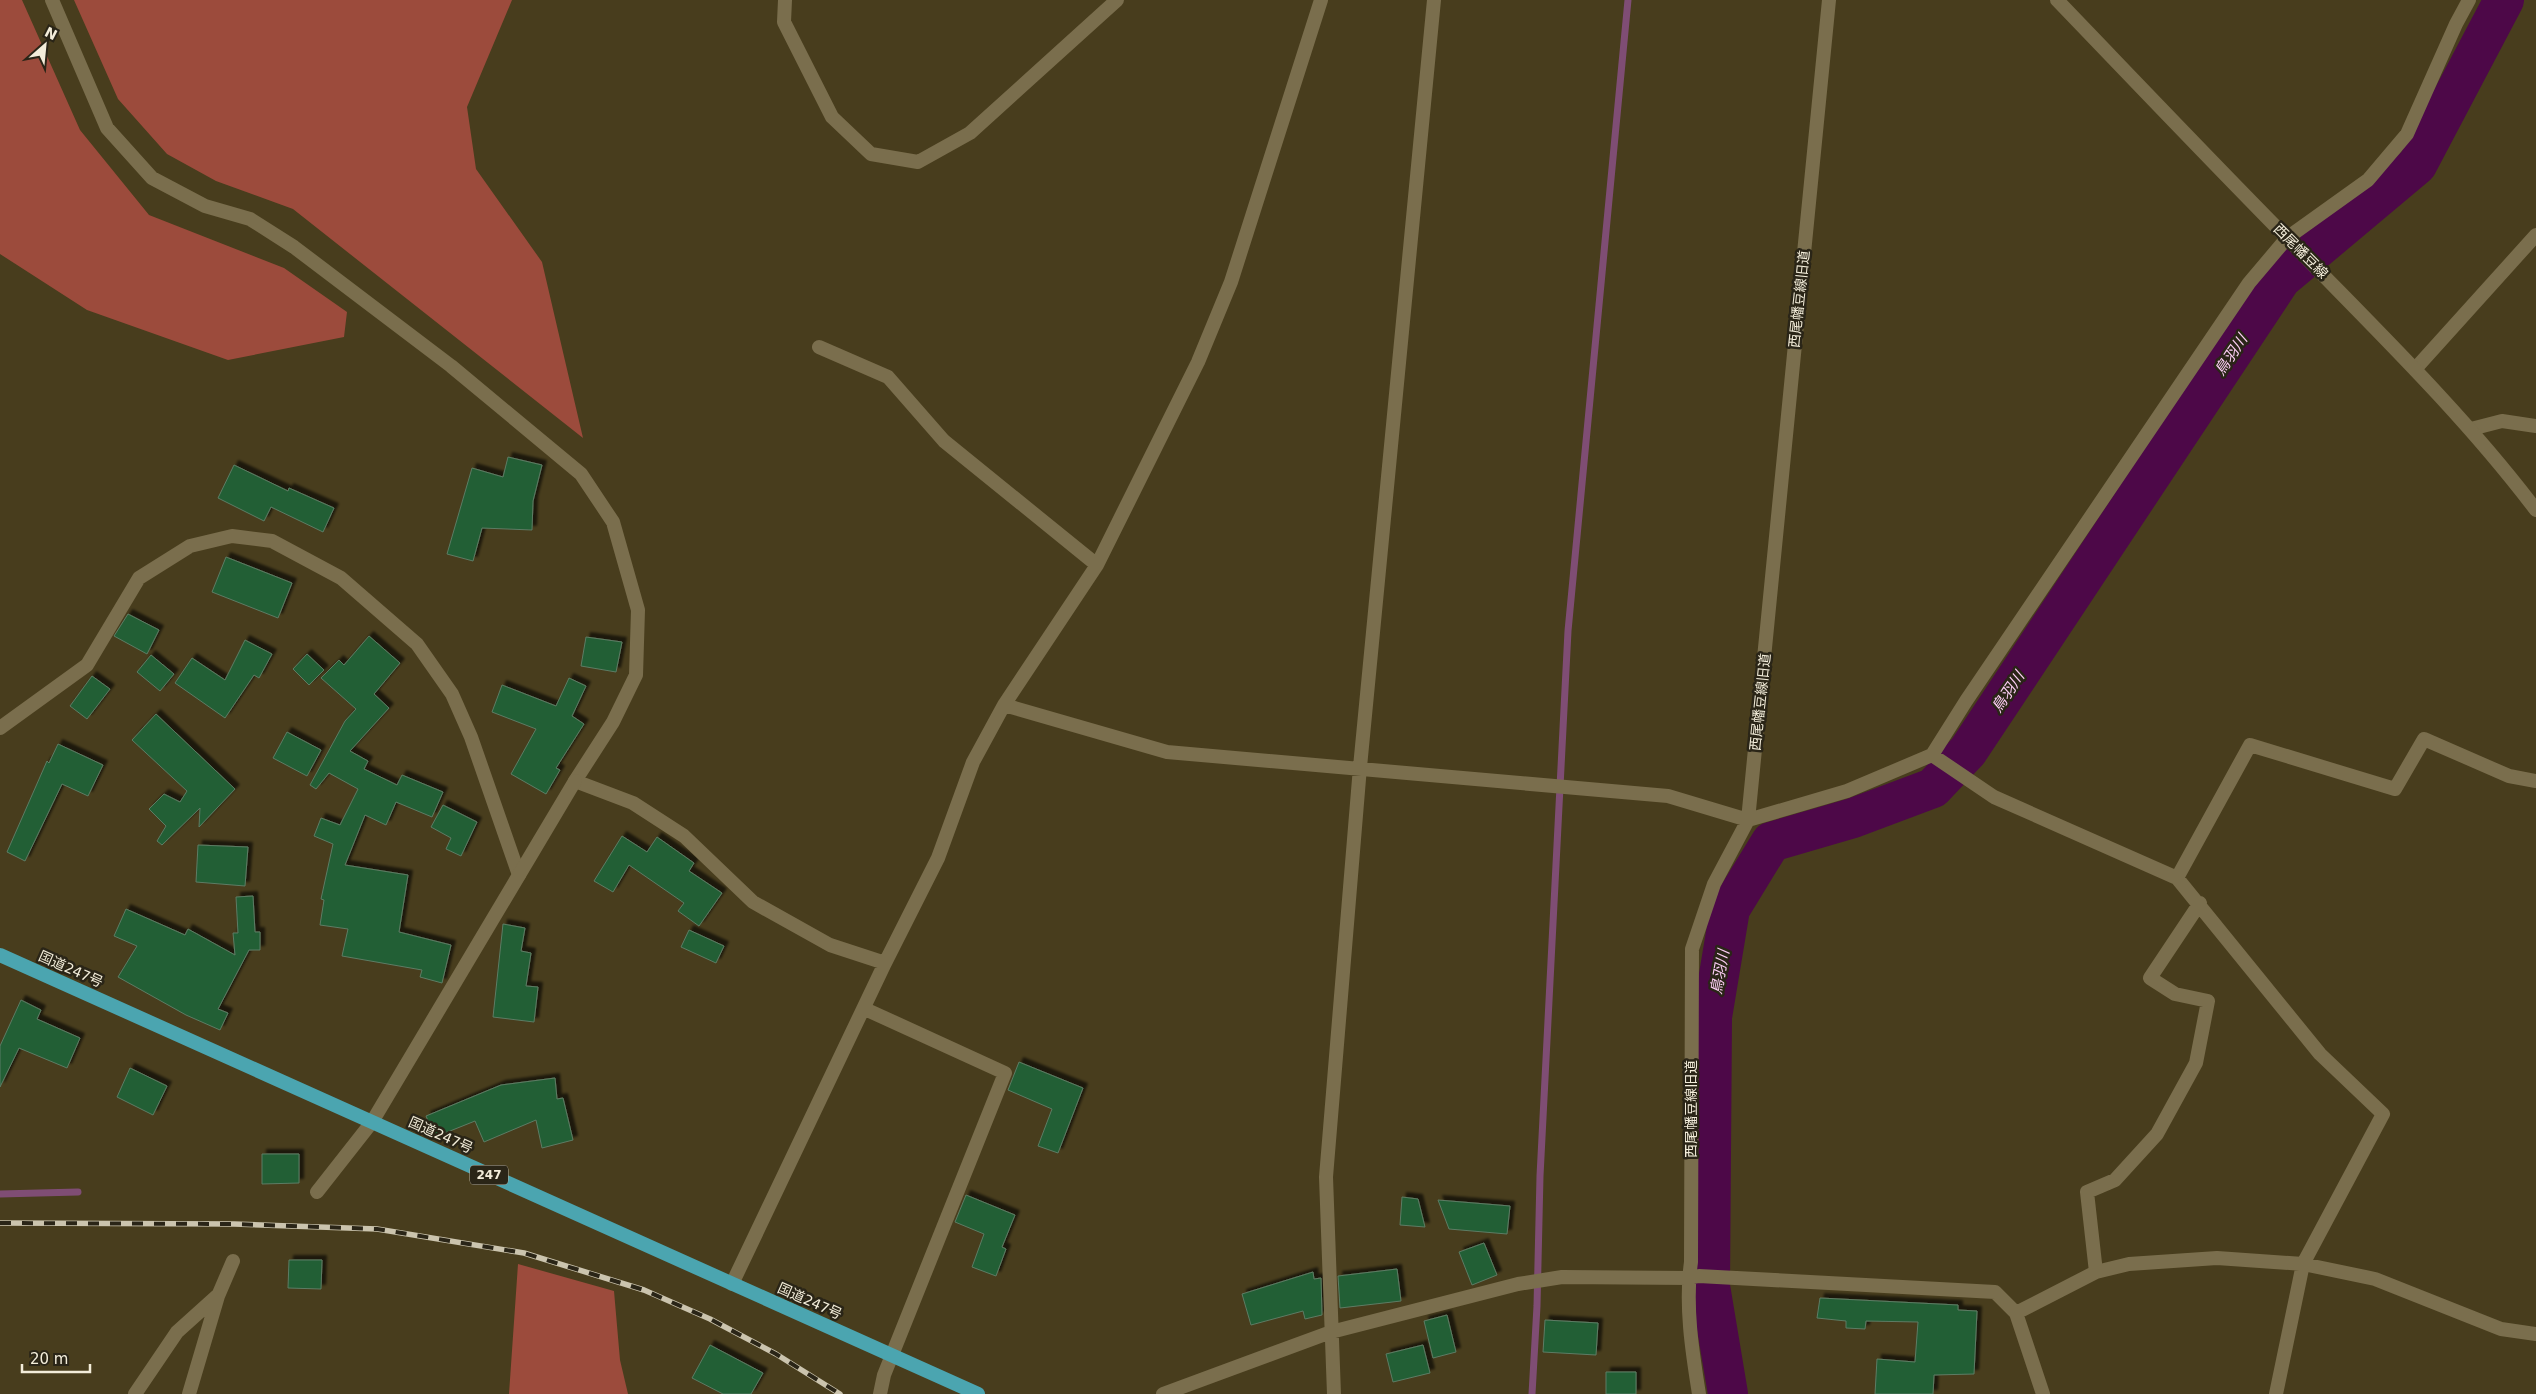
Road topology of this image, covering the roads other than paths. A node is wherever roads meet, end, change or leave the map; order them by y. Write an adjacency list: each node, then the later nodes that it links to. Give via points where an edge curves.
1 (52, 0): 21 (street, via 107,128 152,178 205,206 250,219 294,246 451,366 581,474 612,522 638,610 636,675 613,722)
2 (785, 0): 3 (street, via 784,22 832,117 871,154 918,162 970,133)
3 (1117, 0)
4 (1321, 0): 16 (street, via 1231,282 1198,362)
5 (1434, 0): 20 (street)
6 (1829, 0): 23 (street, 西尾幡豆線旧道)
7 (2057, 0): 10 (street, 西尾幡豆線)
8 (2469, 0): 10 (street, via 2407,134 2368,180)
9 (2536, 235): 12 (street)
10 (2287, 238): 12 (street, 西尾幡豆線); 19 (street, via 2249,283 1966,700)
11 (819, 347): 16 (street, via 888,377 944,442)
12 (2416, 368): 14 (street, 西尾幡豆線)
13 (2536, 426): 14 (street, via 2502,421)
14 (2471, 429): 15 (street, 西尾幡豆線)
15 (2536, 510)
16 (1097, 565): 17 (street)
17 (1004, 705): 20 (street, via 1167,752); 28 (street, via 973,762 938,858)
18 (0, 728): 24 (street, via 87,665 138,578 190,546 232,536 272,541 341,578 416,644 452,694 471,737)
19 (1933, 755): 23 (street, via 1847,791); 25 (street, via 1994,797)
20 (1360, 767): 23 (street, via 1668,796); 39 (street, via 1326,1177)
21 (576, 780): 24 (street); 28 (street, via 633,803 684,836 753,902 830,945)
22 (2536, 781): 25 (street, via 2509,776 2424,740 2395,789 2250,745)
23 (1748, 820): 35 (street, 西尾幡豆線旧道, via 1714,884 1692,949 1691,1262)
24 (519, 875): 30 (street)
25 (2177, 878): 26 (street)
26 (2200, 903): 33 (street, via 2320,1054 2383,1114); 34 (street, via 2150,978 2175,994 2208,1001 2196,1063 2157,1134 2116,1180 2087,1192)
27 (0, 955): 30 (highway, 国道247号 / 247)
28 (885, 963): 29 (street)
29 (865, 1009): 36 (street); 41 (street, via 1005,1073)
30 (372, 1122): 31 (street); 36 (highway, 国道247号 / 247)
31 (317, 1192)
32 (234, 1261): 37 (street)
33 (2303, 1264): 34 (street, via 2217,1258 2129,1264); 40 (street, via 2375,1279 2501,1329); 50 (street)
34 (2096, 1272): 38 (street)
35 (1694, 1277): 38 (street, via 1995,1292); 39 (street, via 1553,1278); 48 (street, 西尾幡豆線旧道, via 1692,1351)
36 (732, 1284): 41 (highway, 国道247号 / 247)
37 (218, 1296): 42 (street, via 177,1332); 43 (street)
38 (2016, 1313): 49 (street)
39 (1331, 1332): 46 (street); 47 (street)
40 (2536, 1334)
41 (893, 1355): 44 (street); 45 (highway, 国道247号 / 247)
42 (135, 1394)
43 (189, 1394)
44 (880, 1394)
45 (978, 1394)
46 (1164, 1394)
47 (1334, 1394)
48 (1699, 1394)
49 (2043, 1394)
50 (2276, 1394)

